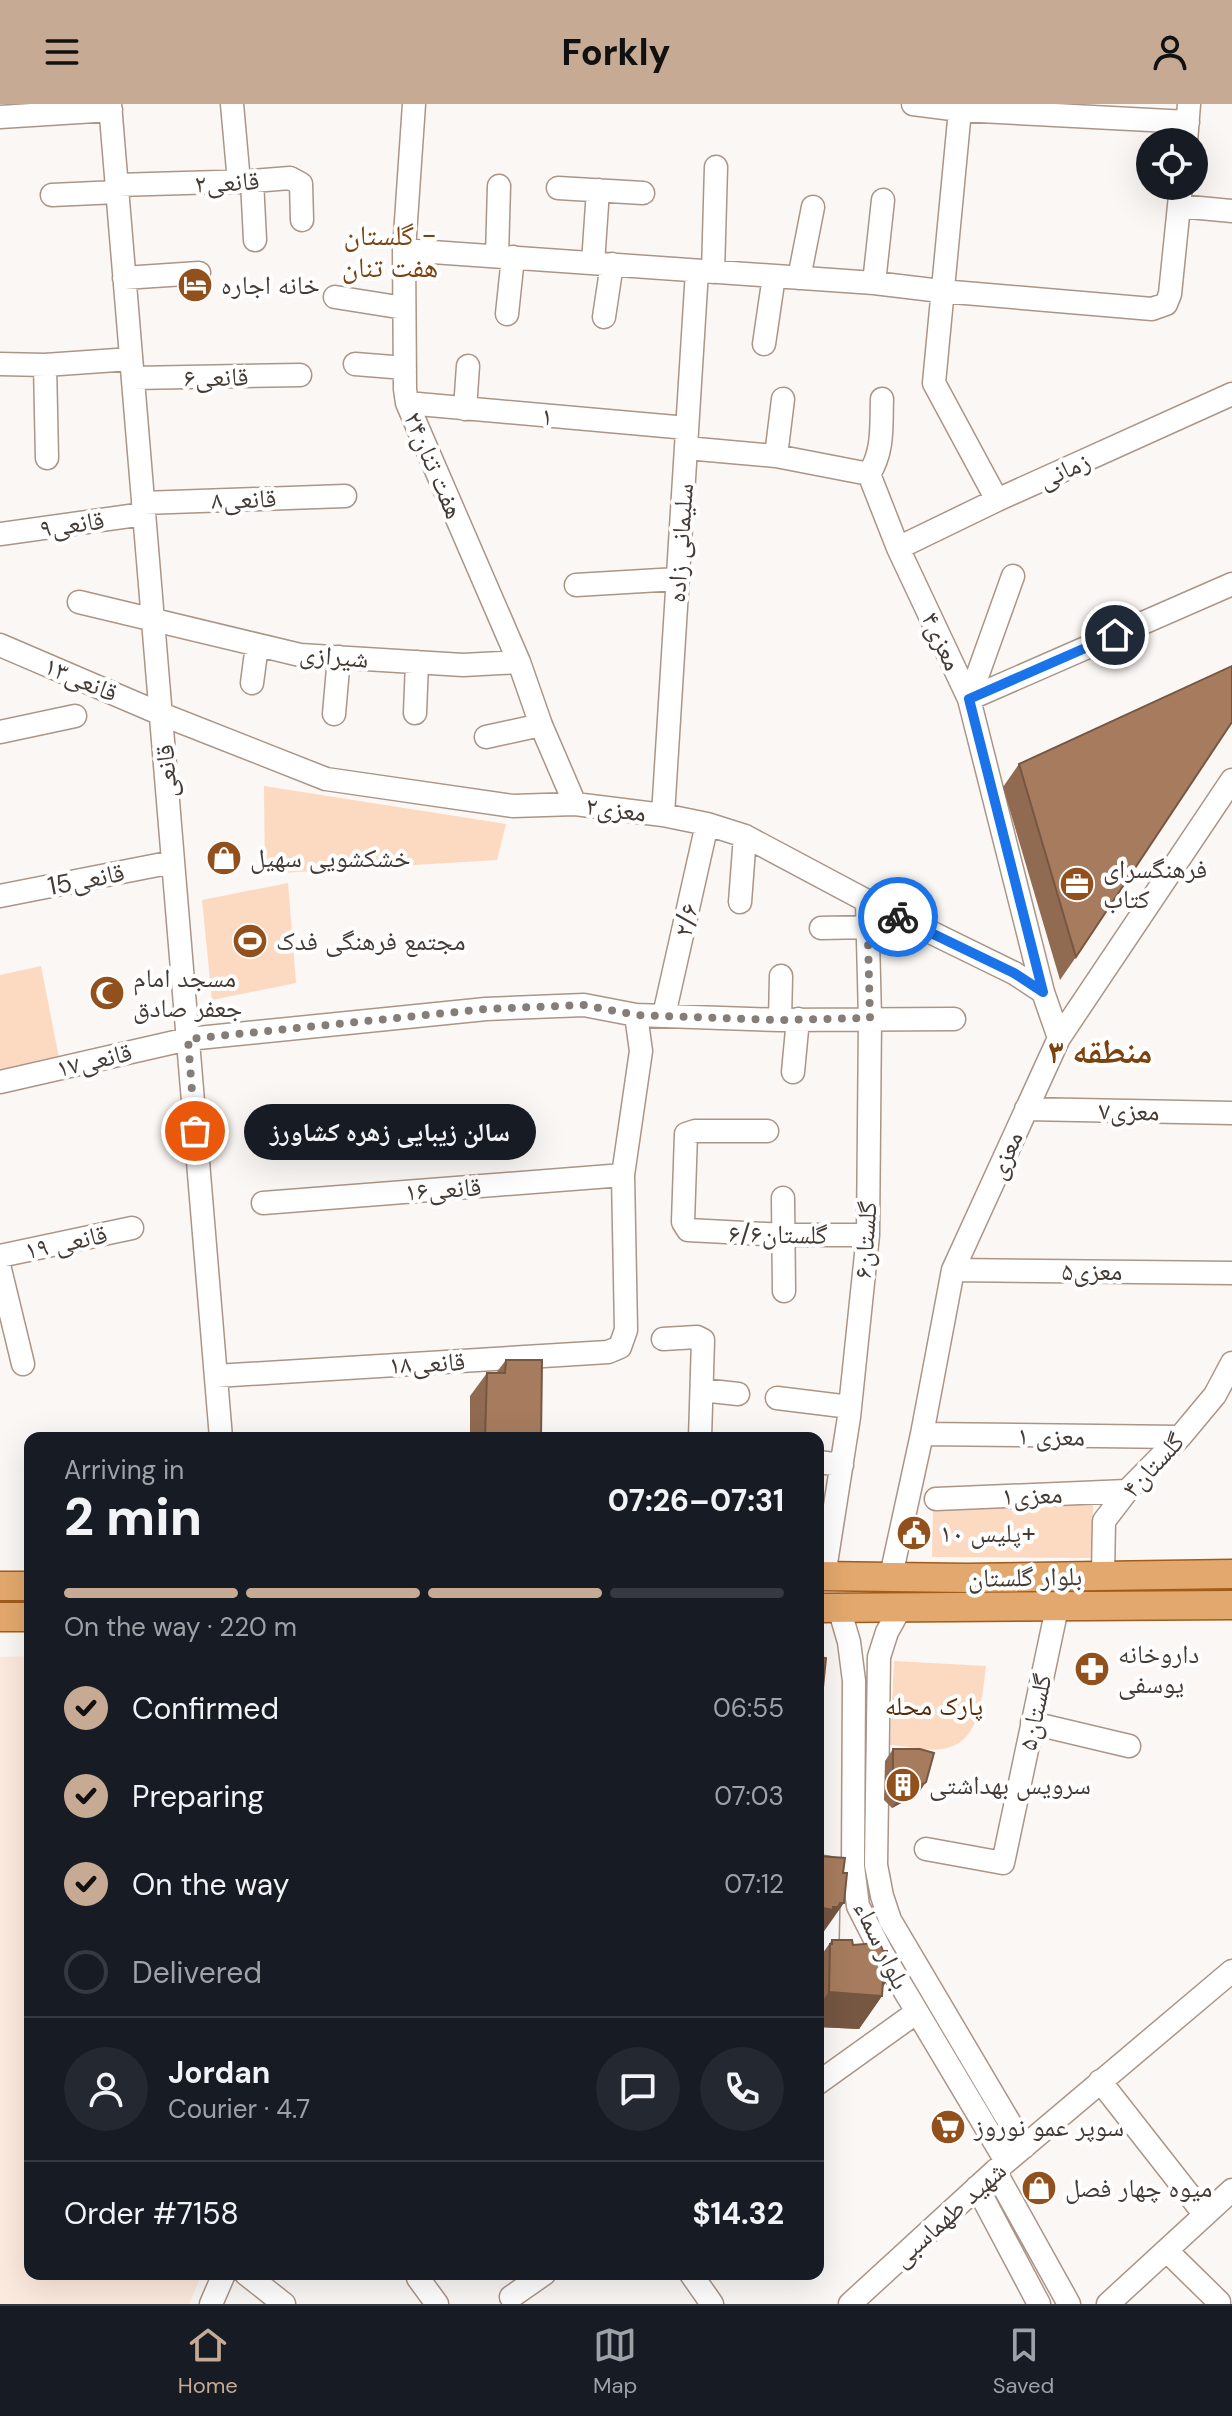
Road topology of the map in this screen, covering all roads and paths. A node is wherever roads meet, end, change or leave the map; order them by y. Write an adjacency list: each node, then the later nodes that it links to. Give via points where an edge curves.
1 (232, 104): 9 (street)
2 (414, 104): 23 (street, هفت تنان۲۴)
3 (913, 104): 5 (street)
4 (110, 107): 6 (street); 12 (street, قانعی)
5 (960, 110): 7 (street); 32 (street)
6 (0, 117)
7 (1188, 123)
8 (716, 167): 26 (street, سلیمانی زاده)
9 (246, 182): 12 (street, ۲قانعی); 21 (street, ۲قانعی, via 297,180); 22 (street)
10 (499, 186): 24 (street)
11 (558, 188): 13 (street)
12 (117, 189): 15 (street, ۲قانعی); 29 (street, قانعی)
13 (598, 190): 14 (street); 25 (street)
14 (643, 193)
15 (52, 195)
16 (883, 200): 31 (street)
17 (1180, 200): 32 (street, via 1166,304 1152,309)
18 (1194, 200): 20 (street)
19 (813, 207): 30 (street)
20 (1232, 211)
21 (302, 220)
22 (255, 240)
23 (404, 250): 24 (street); 34 (street, هفت تنان۲۴)
24 (505, 257): 25 (street); 35 (street)
25 (602, 264): 26 (street); 36 (street)
26 (705, 271): 28 (street); 50 (street, سلیمانی زاده)
27 (199, 273): 29 (street)
28 (774, 276): 30 (street); 37 (street)
29 (124, 278): 43 (street, قانعی)
30 (799, 278): 31 (street)
31 (874, 283): 32 (street)
32 (941, 291): 55 (street, via 934,383)
33 (335, 297): 34 (street)
34 (404, 308): 42 (street, هفت تنان۲۴)
35 (507, 314)
36 (604, 317)
37 (764, 344)
38 (0, 364): 40 (street, ۶قانعی)
39 (355, 364): 42 (street)
40 (45, 365): 43 (street, ۶قانعی); 52 (street)
41 (468, 366): 49 (street)
42 (405, 368): 48 (street, هفت تنان۲۴)
43 (132, 369): 44 (street, ۶قانعی); 56 (street, قانعی)
44 (300, 375)
45 (1232, 394): 55 (street, زمانی)
46 (783, 399): 51 (street)
47 (882, 399): 53 (street, via 881,441)
48 (407, 403): 49 (street, ۱); 69 (street, هفت تنان۲۴)
49 (465, 409): 50 (street, ۱)
50 (686, 438): 51 (street); 60 (street, سلیمانی زاده)
51 (776, 456): 53 (street)
52 (47, 458)
53 (869, 474): 58 (street, ۴معزی)
54 (345, 496): 56 (street, ۸قانعی)
55 (997, 500): 58 (street, زمانی)
56 (144, 509): 57 (street, ۹قانعی); 64 (street, قانعی)
57 (0, 534)
58 (898, 548): 71 (street, ۴معزی)
59 (1013, 576): 71 (street)
60 (677, 579): 62 (street); 81 (street, سلیمانی زاده)
61 (1232, 584): 71 (street)
62 (576, 585)
63 (79, 602): 64 (street, شیرازی)
64 (153, 618): 66 (street, شیرازی); 73 (street, قانعی)
65 (0, 645): 73 (street, ۱۳قانعی)
66 (257, 645): 67 (street, شیرازی); 70 (street)
67 (339, 657): 68 (street, شیرازی); 74 (street)
68 (417, 662): 69 (street, شیرازی); 72 (street)
69 (519, 662): 76 (street, هفت تنان۲۴)
70 (252, 683)
71 (969, 699): 91 (street, ۴معزی)
72 (415, 713)
73 (161, 714): 80 (street, ۲معزی, via 326,779 513,806); 84 (street, قانعی)
74 (334, 714)
75 (75, 716): 77 (street)
76 (541, 725): 78 (street); 80 (street, هفت تنان۲۴)
77 (0, 732)
78 (486, 737)
79 (1232, 780): 97 (street, معزی)
80 (575, 804): 81 (street, ۲معزی)
81 (663, 815): 82 (street, ۲معزی)
82 (707, 824): 83 (street, ۲معزی); 93 (street, ۲/۶)
83 (745, 836): 86 (street, ۲معزی); 87 (street)
84 (173, 862): 85 (street, 15قانعی); 98 (street, قانعی)
85 (0, 896)
86 (867, 901): 88 (street, گلستان۶); 91 (street, ۲معزی)
87 (740, 902)
88 (869, 927): 89 (street); 94 (street, گلستان۶)
89 (821, 928)
90 (781, 976): 95 (street)
91 (1043, 992): 97 (street, ۴معزی)
92 (636, 1015): 93 (street, ۱۷قانعی); 98 (street, ۱۷قانعی, via 584,1005 486,1009); 104 (street, via 641,1051)
93 (664, 1015): 95 (street, ۱۷قانعی)
94 (870, 1018): 95 (street, ۱۷قانعی); 96 (street, ۱۷قانعی); 109 (street, گلستان۶)
95 (789, 1019): 99 (street)
96 (954, 1019)
97 (1059, 1038): 101 (street, معزی)
98 (188, 1039): 100 (street, ۱۷قانعی); 118 (street, قانعی)
99 (793, 1072)
100 (0, 1082)
101 (1026, 1109): 102 (street, ۷معزی); 112 (street, معزی)
102 (1232, 1113)
103 (767, 1131): 108 (street, ۶/۶گلستان, via 686,1134 683,1222 688,1230)
104 (623, 1175): 106 (street, ۱۶قانعی); 118 (street, ۱۸قانعی, via 626,1330 620,1347 608,1352)
105 (783, 1198): 108 (street)
106 (263, 1203)
107 (132, 1228): 110 (street, قانعی ۱۹)
108 (784, 1235): 109 (street, ۶/۶گلستان); 114 (street)
109 (868, 1235): 123 (street, گلستان۶)
110 (0, 1256)
111 (0, 1269): 117 (street)
112 (953, 1270): 113 (street, ۵معزی); 126 (street, معزی)
113 (1232, 1273)
114 (784, 1291)
115 (663, 1339): 119 (street, via 703,1340)
116 (1232, 1363): 121 (street, گلستان۴)
117 (23, 1364)
118 (216, 1376): 124 (street, قانعی)
119 (702, 1390): 120 (street); 125 (street)
120 (738, 1394)
121 (1223, 1395): 127 (street, گلستان۴)
122 (777, 1398): 123 (street)
123 (850, 1407): 129 (street, گلستان۶)
124 (221, 1432)
125 (700, 1432)
126 (922, 1434): 127 (street, معزی ۱); 136 (street, معزی)
127 (1180, 1437): 130 (street, گلستان۴)
128 (824, 1463): 129 (street)
129 (842, 1465): 132 (street, گلستان۶)
130 (1127, 1491): 131 (street, ۱معزی); 134 (street, گلستان۴, via 1104,1521)
131 (936, 1499)
132 (824, 1560)
133 (1232, 1574): 134 (main road, بلوار گلستان)
134 (1103, 1575): 137 (main road, بلوار گلستان)
135 (824, 1576): 136 (main road, بلوار گلستان)
136 (891, 1576): 137 (main road, بلوار گلستان)
137 (1022, 1576): 142 (main road)
138 (0, 1586): 139 (main road)
139 (24, 1586)
140 (1232, 1605): 144 (main road, بلوار گلستان)
141 (901, 1607): 142 (main road, بلوار گلستان); 143 (main road, بلوار گلستان); 147 (street, بلوار سماء, via 879,1657)
142 (1023, 1607): 144 (main road, بلوار گلستان)
143 (829, 1608): 148 (street, بلوار سماء, via 849,1642)
144 (1057, 1608): 149 (street, گلستان۵)
145 (0, 1617): 146 (main road)
146 (24, 1617)
147 (879, 1680): 148 (street); 160 (street, بلوار سماء, via 876,1865 882,1896 890,1920)
148 (854, 1681): 154 (street, بلوار سماء, via 853,1866 858,1906)
149 (1032, 1723): 150 (street); 151 (street, گلستان۵, via 1003,1863)
150 (1129, 1746)
151 (926, 1849)
152 (824, 1867): 153 (street, via 829,1868)
153 (824, 1935)
154 (882, 1953): 155 (street); 157 (street, بلوار سماء)
155 (824, 1962)
156 (1232, 1971): 159 (street, شهید طهماسبی)
157 (917, 2012): 158 (street); 161 (street, بلوار سماء)
158 (824, 2079)
159 (1100, 2081): 160 (street, شهید طهماسبی); 164 (street)
160 (1024, 2147): 161 (street, شهید طهماسبی)
161 (1000, 2166): 162 (street, شهید طهماسبی); 179 (street, بلوار سماء)
162 (977, 2187): 177 (street, شهید طهماسبی); 178 (street)
163 (1232, 2190): 164 (street)
164 (1205, 2215): 165 (street)
165 (1167, 2251): 172 (street); 180 (street)
166 (221, 2280): 173 (street)
167 (254, 2280): 174 (street)
168 (422, 2280): 175 (street)
169 (535, 2280): 171 (street)
170 (695, 2280): 176 (street)
171 (511, 2297)
172 (1223, 2299)
173 (211, 2304)
174 (284, 2304)
175 (437, 2304)
176 (712, 2304)
177 (850, 2304)
178 (1039, 2304)
179 (1069, 2304)
180 (1108, 2304)

